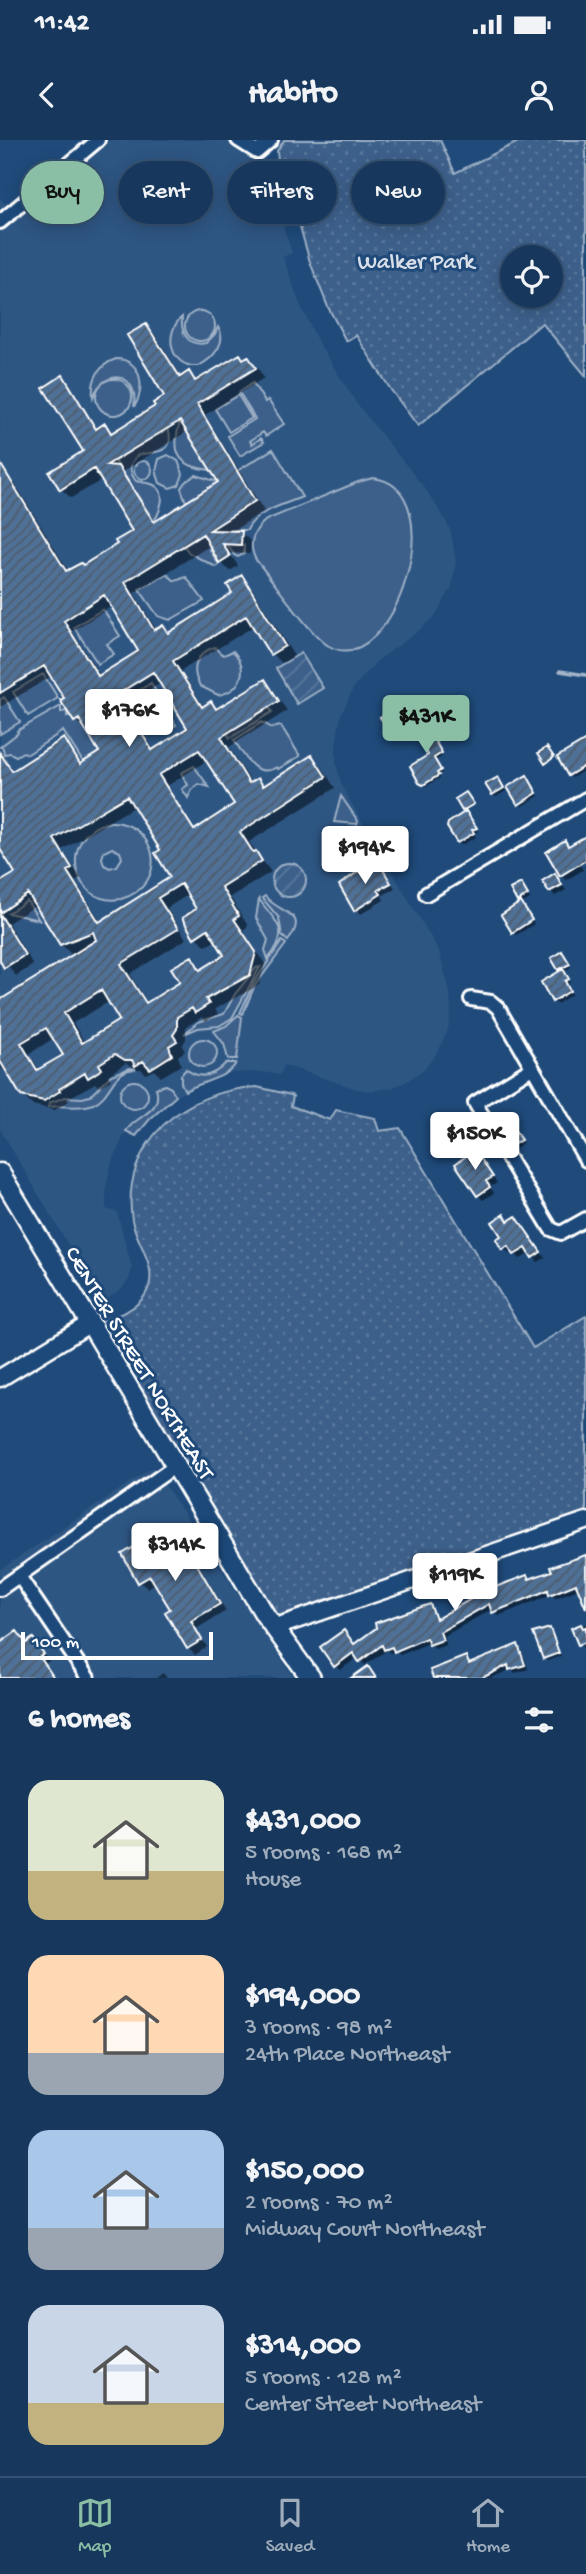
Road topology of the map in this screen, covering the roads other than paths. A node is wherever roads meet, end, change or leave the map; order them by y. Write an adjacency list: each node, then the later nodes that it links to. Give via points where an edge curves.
1 (98, 140): 4 (street)
2 (238, 140): 3 (street, via 257,152)
3 (271, 140)
4 (0, 222)
5 (586, 799): 6 (street)
6 (426, 894)
7 (471, 999): 8 (street, via 498,1008)
8 (532, 1069): 9 (street); 11 (street, via 475,1103 551,1229 561,1233)
9 (586, 1160)
10 (0, 1173): 12 (main road, CENTER STREET NORTHEAST)
11 (586, 1219)
12 (89, 1324): 13 (street); 14 (main road, CENTER STREET NORTHEAST)
13 (0, 1378)
14 (174, 1467): 16 (street); 18 (main road, CENTER STREET NORTHEAST)
15 (586, 1521): 18 (street)
16 (19, 1576): 17 (street); 19 (street)
17 (0, 1589)
18 (273, 1628): 20 (main road, CENTER STREET NORTHEAST)
19 (88, 1678)
20 (311, 1678)

